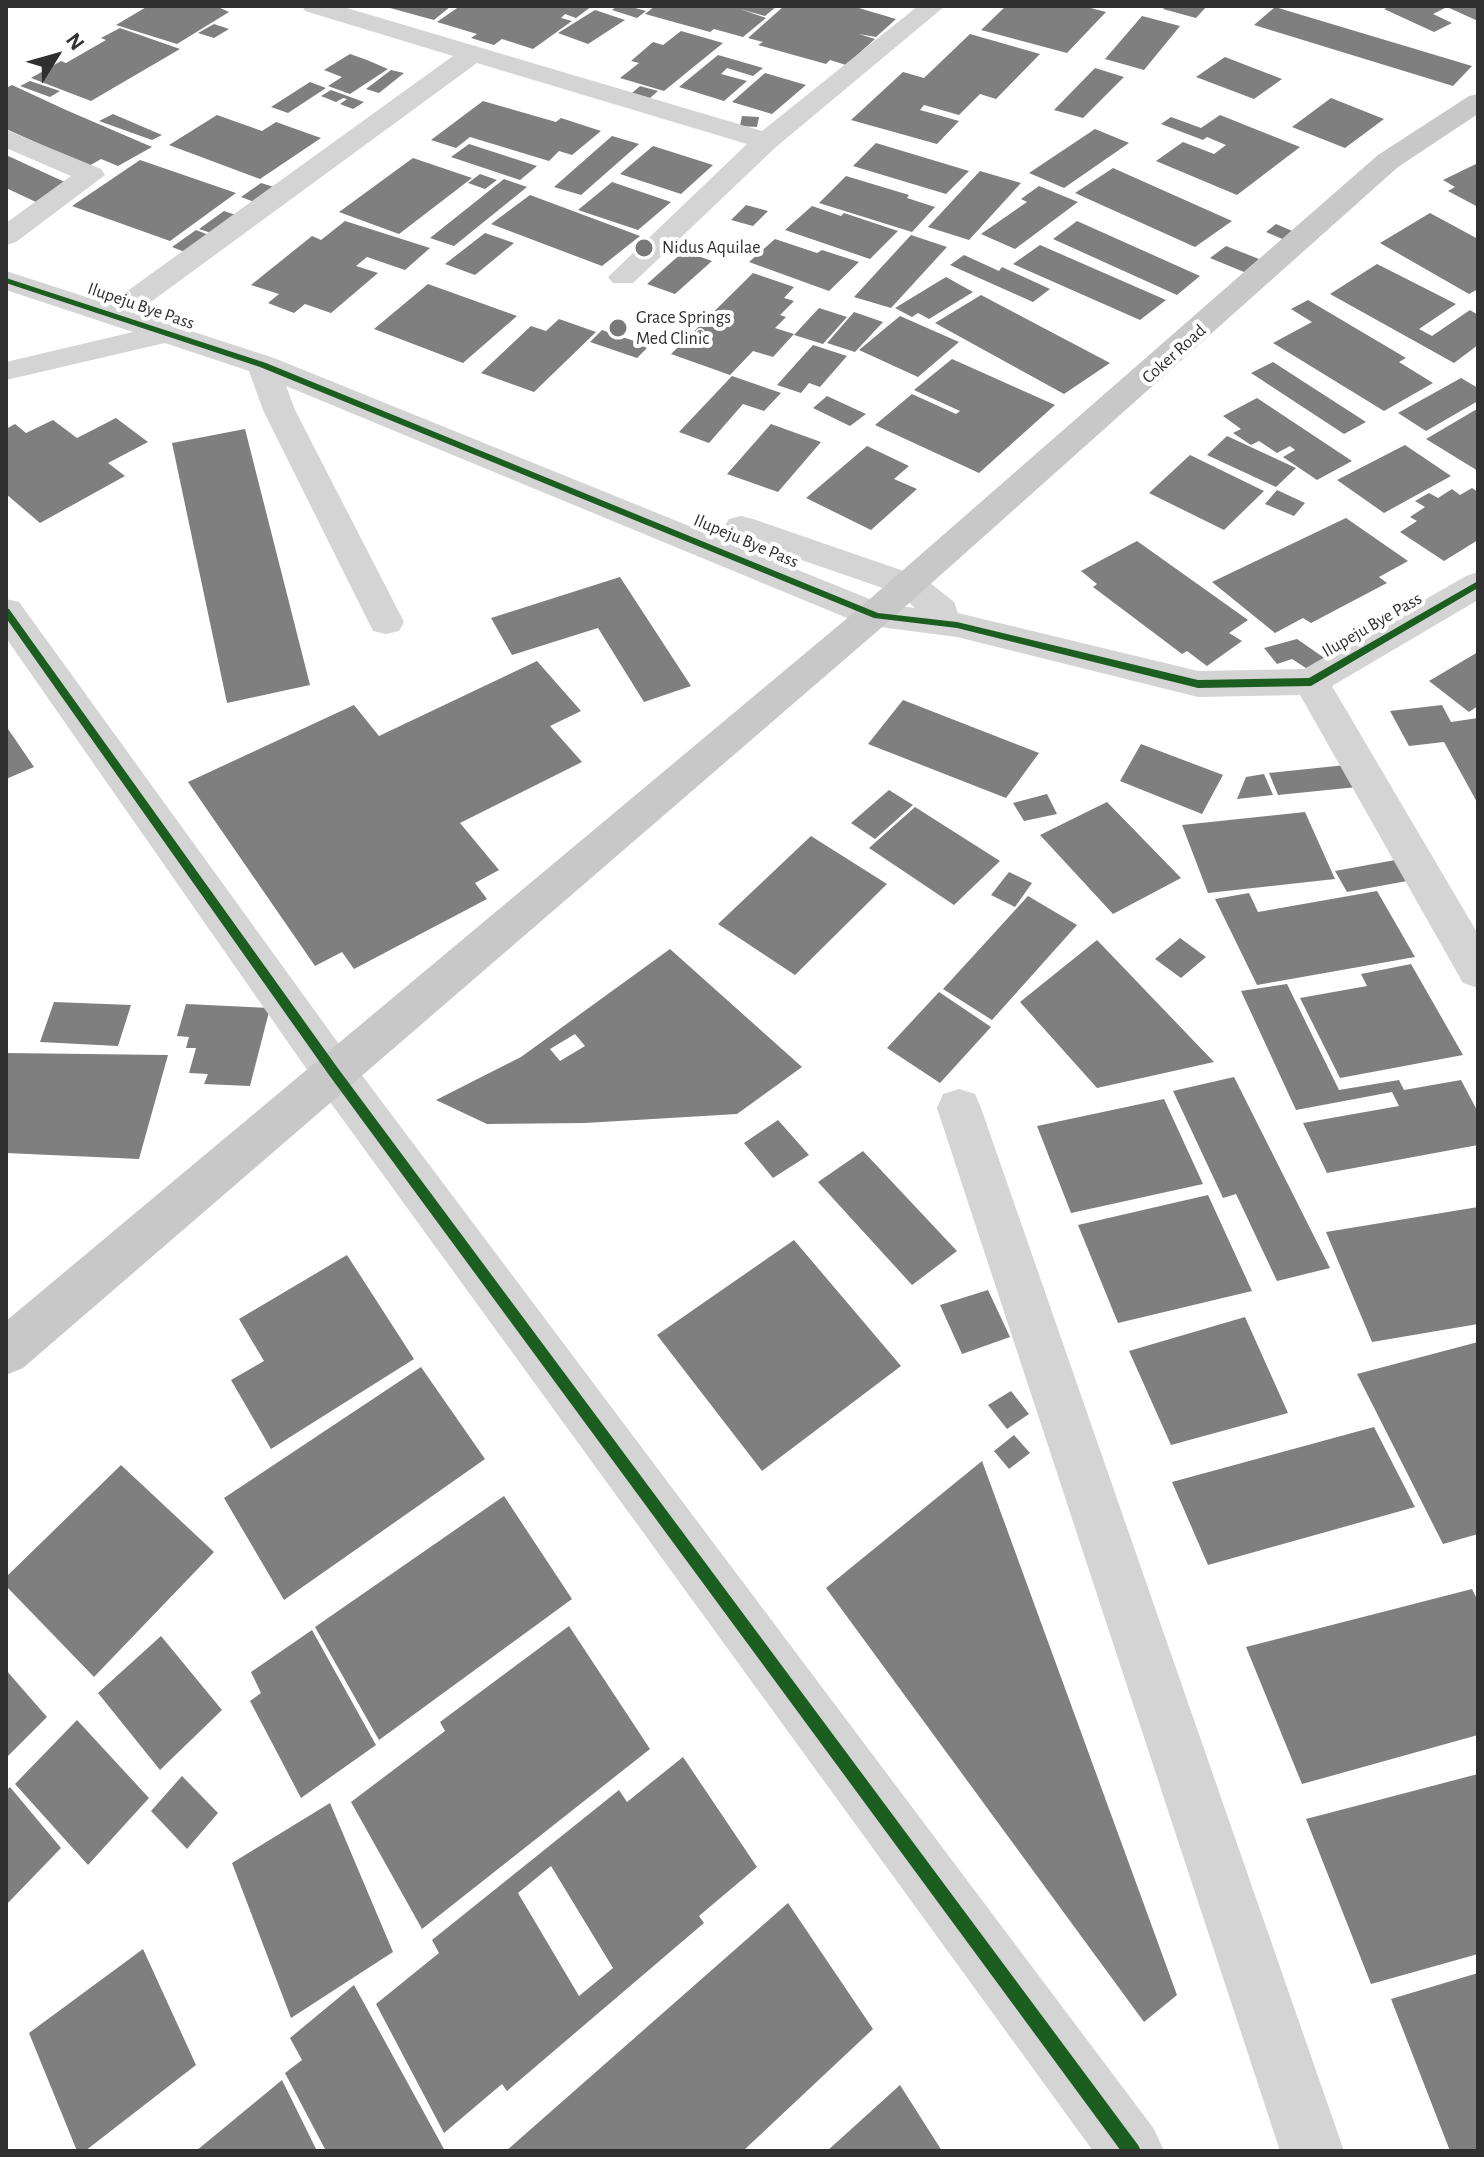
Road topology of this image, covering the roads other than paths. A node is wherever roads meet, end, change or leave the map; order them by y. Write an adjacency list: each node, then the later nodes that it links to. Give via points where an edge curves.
1 (314, 6): 3 (street)
2 (933, 6): 6 (street)
3 (472, 54): 6 (street); 13 (street)
4 (1473, 110): 19 (main road, Coker Road, via 1388,161)
5 (6, 138): 8 (street, via 91,175)
6 (766, 141): 11 (street)
7 (6, 202): 8 (street)
8 (38, 212): 9 (street)
9 (6, 236)
10 (6, 249): 13 (street, Ilupeju Bye Pass)
11 (623, 277)
12 (6, 280): 15 (street, Ilupeju Bye Pass)
13 (137, 298): 14 (street, Ilupeju Bye Pass)
14 (205, 320): 15 (street); 19 (street, Ilupeju Bye Pass, via 698,510)
15 (167, 334): 16 (street, Ilupeju Bye Pass); 17 (street)
16 (263, 365): 21 (street, Ilupeju Bye Pass); 22 (street, via 279,410)
17 (6, 371)
18 (1478, 584): 24 (street, Ilupeju Bye Pass)
19 (912, 586): 21 (main road, Coker Road); 23 (street, Ilupeju Bye Pass)
20 (6, 611): 26 (street)
21 (877, 616): 23 (street, Ilupeju Bye Pass); 26 (main road, Coker Road)
22 (386, 622)
23 (957, 625): 24 (street, Ilupeju Bye Pass, via 1198,684)
24 (1311, 682): 25 (street)
25 (1478, 971)
26 (333, 1071): 28 (main road, Coker Road); 29 (street)
27 (959, 1108): 30 (street)
28 (6, 1352)
29 (1132, 2151)
30 (1312, 2151)

